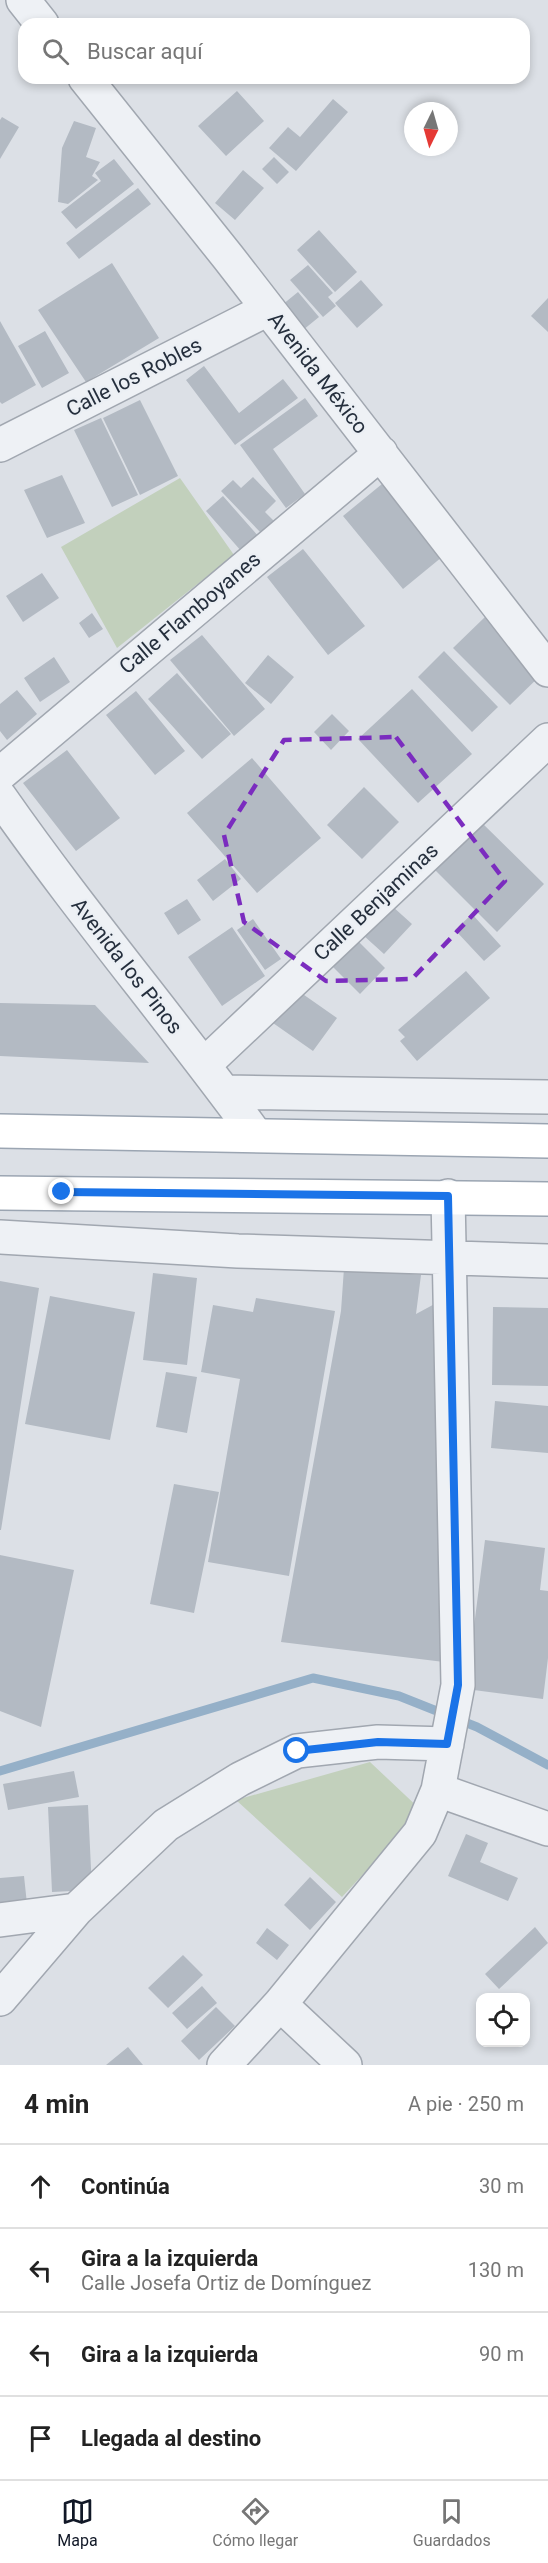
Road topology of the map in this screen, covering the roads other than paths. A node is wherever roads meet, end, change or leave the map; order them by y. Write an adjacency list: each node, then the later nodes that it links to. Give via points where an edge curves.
1 (23, 0): 2 (street)
2 (37, 18)
3 (90, 84): 4 (street, Avenida México)
4 (267, 309): 5 (street, Calle los Robles); 6 (street, Avenida México)
5 (0, 445)
6 (381, 453): 7 (street, Avenida México); 9 (street, Calle Flamboyanes)
7 (548, 670)
8 (548, 740): 11 (street, Calle Benjaminas)
9 (0, 774)
10 (0, 797): 11 (street, Avenida los Pinos, via 41,856)
11 (205, 1064): 12 (street, Avenida los Pinos)
12 (225, 1092): 13 (street); 15 (street, Avenida los Pinos)
13 (548, 1097)
14 (0, 1131): 15 (main road)
15 (255, 1134): 16 (main road)
16 (548, 1141)
17 (0, 1193): 18 (main road)
18 (448, 1196): 19 (main road); 21 (street)
19 (548, 1198)
20 (0, 1237): 21 (street, via 238,1251)
21 (450, 1256): 22 (street); 23 (street, via 458,1685)
22 (548, 1261)
23 (449, 1735): 24 (street); 26 (street, via 297,1751 240,1779 166,1825)
24 (438, 1790): 25 (street); 29 (street, via 420,1833)
25 (548, 1829)
26 (76, 1910): 27 (street); 28 (street)
27 (0, 1920)
28 (0, 1999)
29 (280, 2004): 30 (street); 31 (street)
30 (224, 2065)
31 (345, 2065)

